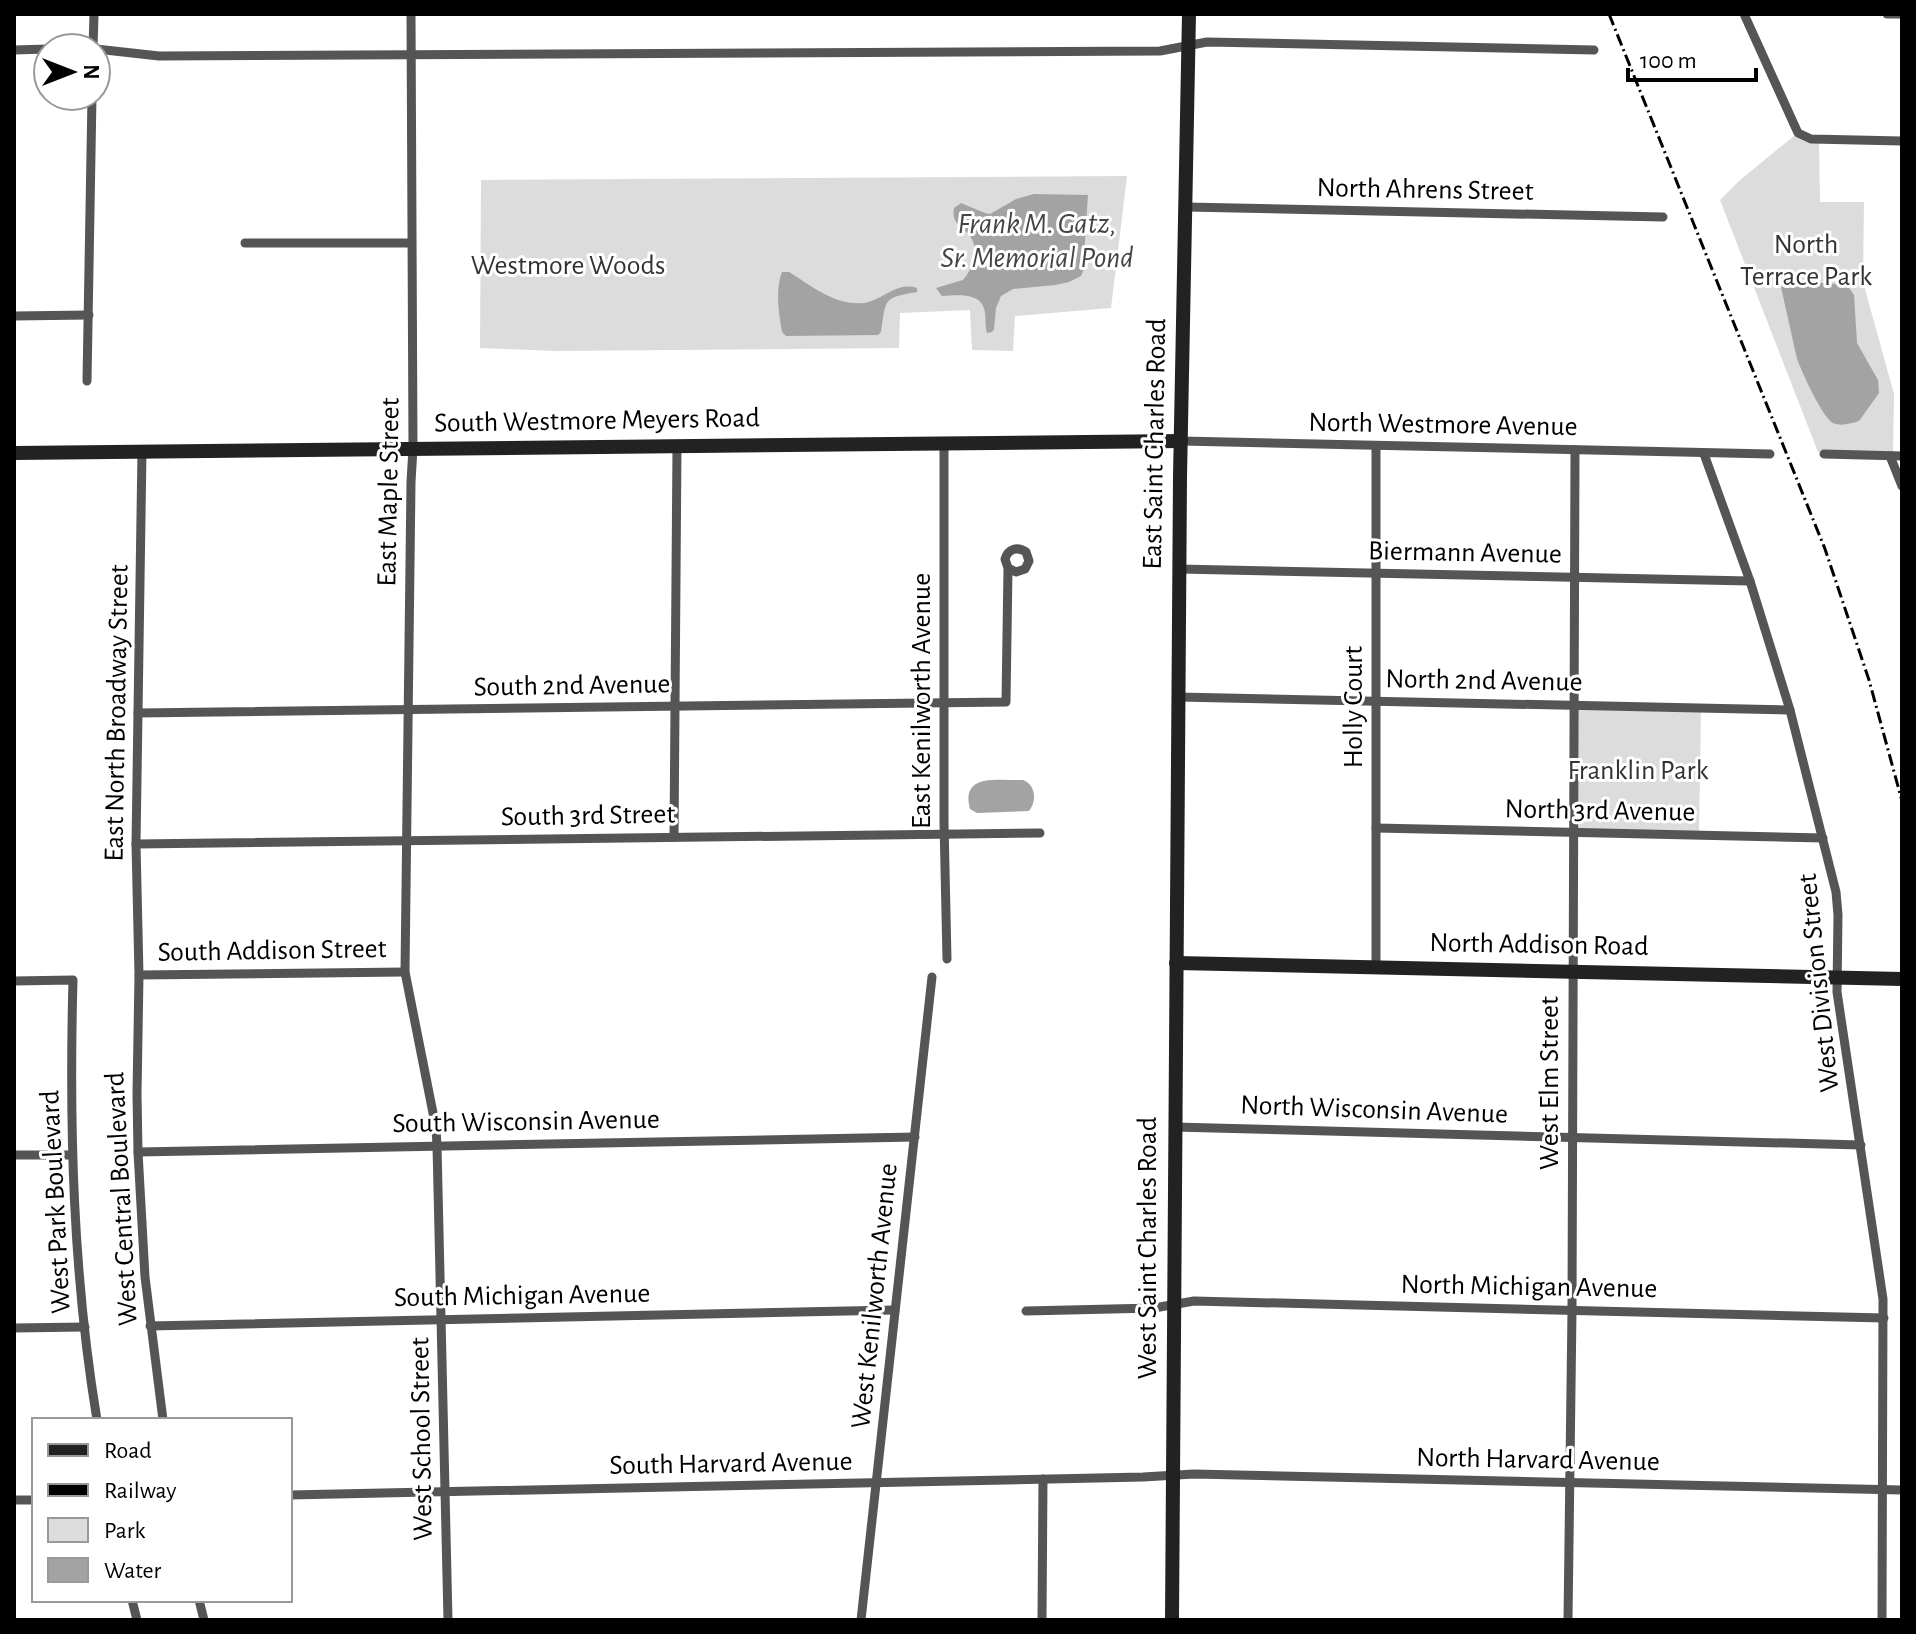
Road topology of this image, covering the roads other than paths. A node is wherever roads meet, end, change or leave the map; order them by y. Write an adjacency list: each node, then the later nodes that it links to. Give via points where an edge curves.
1 (411, 14): 9 (street, East Maple Street)
2 (1189, 14): 6 (street, East Saint Charles Road)
3 (1744, 14): 11 (street, via 1798,133 1811,139)
4 (1887, 14): 5 (street)
5 (1902, 14)
6 (1188, 45): 8 (street); 9 (street, via 1160,51); 12 (street, East Saint Charles Road)
7 (112, 50): 9 (street, via 159,56)
8 (1594, 50)
9 (413, 54): 15 (street, East Maple Street)
10 (92, 112): 16 (street)
11 (1902, 141)
12 (1186, 207): 13 (street, North Ahrens Street); 19 (street, East Saint Charles Road)
13 (1663, 217)
14 (245, 243): 15 (street)
15 (411, 243): 23 (street, East Maple Street)
16 (89, 315): 17 (street); 18 (street)
17 (14, 316)
18 (87, 381)
19 (1181, 441): 20 (street, South Westmore Meyers Road); 22 (street, North Westmore Avenue); 34 (street, East Saint Charles Road)
20 (944, 443): 21 (street, South Westmore Meyers Road); 40 (street, East Kenilworth Avenue)
21 (677, 446): 23 (street, South Westmore Meyers Road); 42 (street)
22 (1376, 446): 24 (street, North Westmore Avenue); 35 (street, Holly Court)
23 (413, 448): 25 (street, South Westmore Meyers Road); 43 (street, East Maple Street)
24 (1575, 450): 27 (street, North Westmore Avenue); 36 (street, West Elm Street)
25 (142, 451): 26 (street, South Westmore Meyers Road); 45 (street, East North Broadway Street)
26 (14, 453)
27 (1704, 454): 28 (street, North Westmore Avenue); 37 (street, West Division Street)
28 (1770, 454)
29 (1824, 454): 30 (street)
30 (1890, 456): 31 (street); 32 (street)
31 (1902, 456)
32 (1902, 486)
33 (1008, 568): 40 (street, South 2nd Avenue, via 1006,702)
34 (1179, 569): 35 (street, Biermann Avenue); 38 (street, East Saint Charles Road)
35 (1376, 573): 36 (street, Biermann Avenue); 39 (street, Holly Court)
36 (1574, 577): 37 (street, Biermann Avenue); 41 (street, West Elm Street)
37 (1750, 581): 44 (street, West Division Street)
38 (1178, 697): 39 (street, North 2nd Avenue); 54 (street, East Saint Charles Road)
39 (1376, 701): 41 (street, North 2nd Avenue); 46 (street, Holly Court)
40 (944, 703): 42 (street, South 2nd Avenue); 49 (street, East Kenilworth Avenue)
41 (1574, 705): 44 (street, North 2nd Avenue); 48 (street, West Elm Street)
42 (675, 707): 43 (street, South 2nd Avenue); 50 (street)
43 (407, 710): 45 (street, South 2nd Avenue); 52 (street, East Maple Street)
44 (1790, 710): 51 (street, West Division Street)
45 (138, 713): 53 (street, East North Broadway Street)
46 (1376, 828): 48 (street, North 3rd Avenue); 57 (street, Holly Court)
47 (1040, 833): 49 (street, South 3rd Street)
48 (1573, 833): 51 (street, North 3rd Avenue); 59 (street, West Elm Street)
49 (944, 834): 50 (street, South 3rd Street); 55 (street, East Kenilworth Avenue)
50 (674, 837): 52 (street, South 3rd Street)
51 (1823, 838): 62 (street, West Division Street, via 1836,892)
52 (406, 840): 53 (street, South 3rd Street); 58 (street, East Maple Street)
53 (136, 844): 60 (street, East North Broadway Street)
54 (1177, 876): 56 (street, West Saint Charles Road)
55 (947, 959)
56 (1176, 963): 57 (street, North Addison Road); 65 (street, West Saint Charles Road)
57 (1376, 967): 59 (street, North Addison Road)
58 (405, 972): 60 (street, South Addison Street); 69 (street, West School Street)
59 (1572, 972): 62 (street, North Addison Road); 67 (street, West Elm Street)
60 (139, 975): 70 (street, West Central Boulevard)
61 (932, 977): 66 (street, West Kenilworth Avenue)
62 (1836, 978): 63 (street, North Addison Road); 68 (street, West Division Street)
63 (1902, 979)
64 (14, 981): 72 (street, West Park Boulevard, via 73,980)
65 (1174, 1127): 67 (street, North Wisconsin Avenue); 73 (street, West Saint Charles Road)
66 (915, 1137): 69 (street, South Wisconsin Avenue); 74 (street, West Kenilworth Avenue)
67 (1572, 1138): 68 (street, North Wisconsin Avenue); 75 (street, West Elm Street)
68 (1861, 1145): 77 (street, West Division Street)
69 (437, 1146): 70 (street, South Wisconsin Avenue); 78 (street, West School Street)
70 (138, 1152): 79 (street, West Central Boulevard)
71 (14, 1155): 72 (street)
72 (72, 1155): 80 (street, West Park Boulevard)
73 (1173, 1304): 75 (street, North Michigan Avenue); 76 (street); 84 (street, West Saint Charles Road)
74 (895, 1310): 78 (street, South Michigan Avenue); 86 (street, West Kenilworth Avenue)
75 (1572, 1310): 77 (street, North Michigan Avenue); 87 (street, West Elm Street)
76 (1026, 1311)
77 (1884, 1318): 88 (street, West Division Street)
78 (441, 1320): 79 (street, South Michigan Avenue); 90 (street, West School Street)
79 (150, 1326): 83 (street, West Central Boulevard)
80 (85, 1327): 81 (street); 82 (street, West Park Boulevard)
81 (14, 1328)
82 (97, 1418)
83 (163, 1418)
84 (1172, 1476): 85 (street, South Harvard Avenue); 87 (street, North Harvard Avenue); 95 (street, West Saint Charles Road)
85 (1043, 1479): 86 (street, South Harvard Avenue); 94 (street)
86 (876, 1483): 90 (street, South Harvard Avenue); 93 (street, West Kenilworth Avenue)
87 (1570, 1483): 88 (street, North Harvard Avenue); 96 (street, West Elm Street)
88 (1883, 1490): 89 (street, North Harvard Avenue); 97 (street, West Division Street)
89 (1902, 1490)
90 (445, 1492): 91 (street, South Harvard Avenue); 92 (street, West School Street)
91 (292, 1495)
92 (448, 1620)
93 (861, 1620)
94 (1042, 1620)
95 (1172, 1620)
96 (1568, 1620)
97 (1882, 1620)

